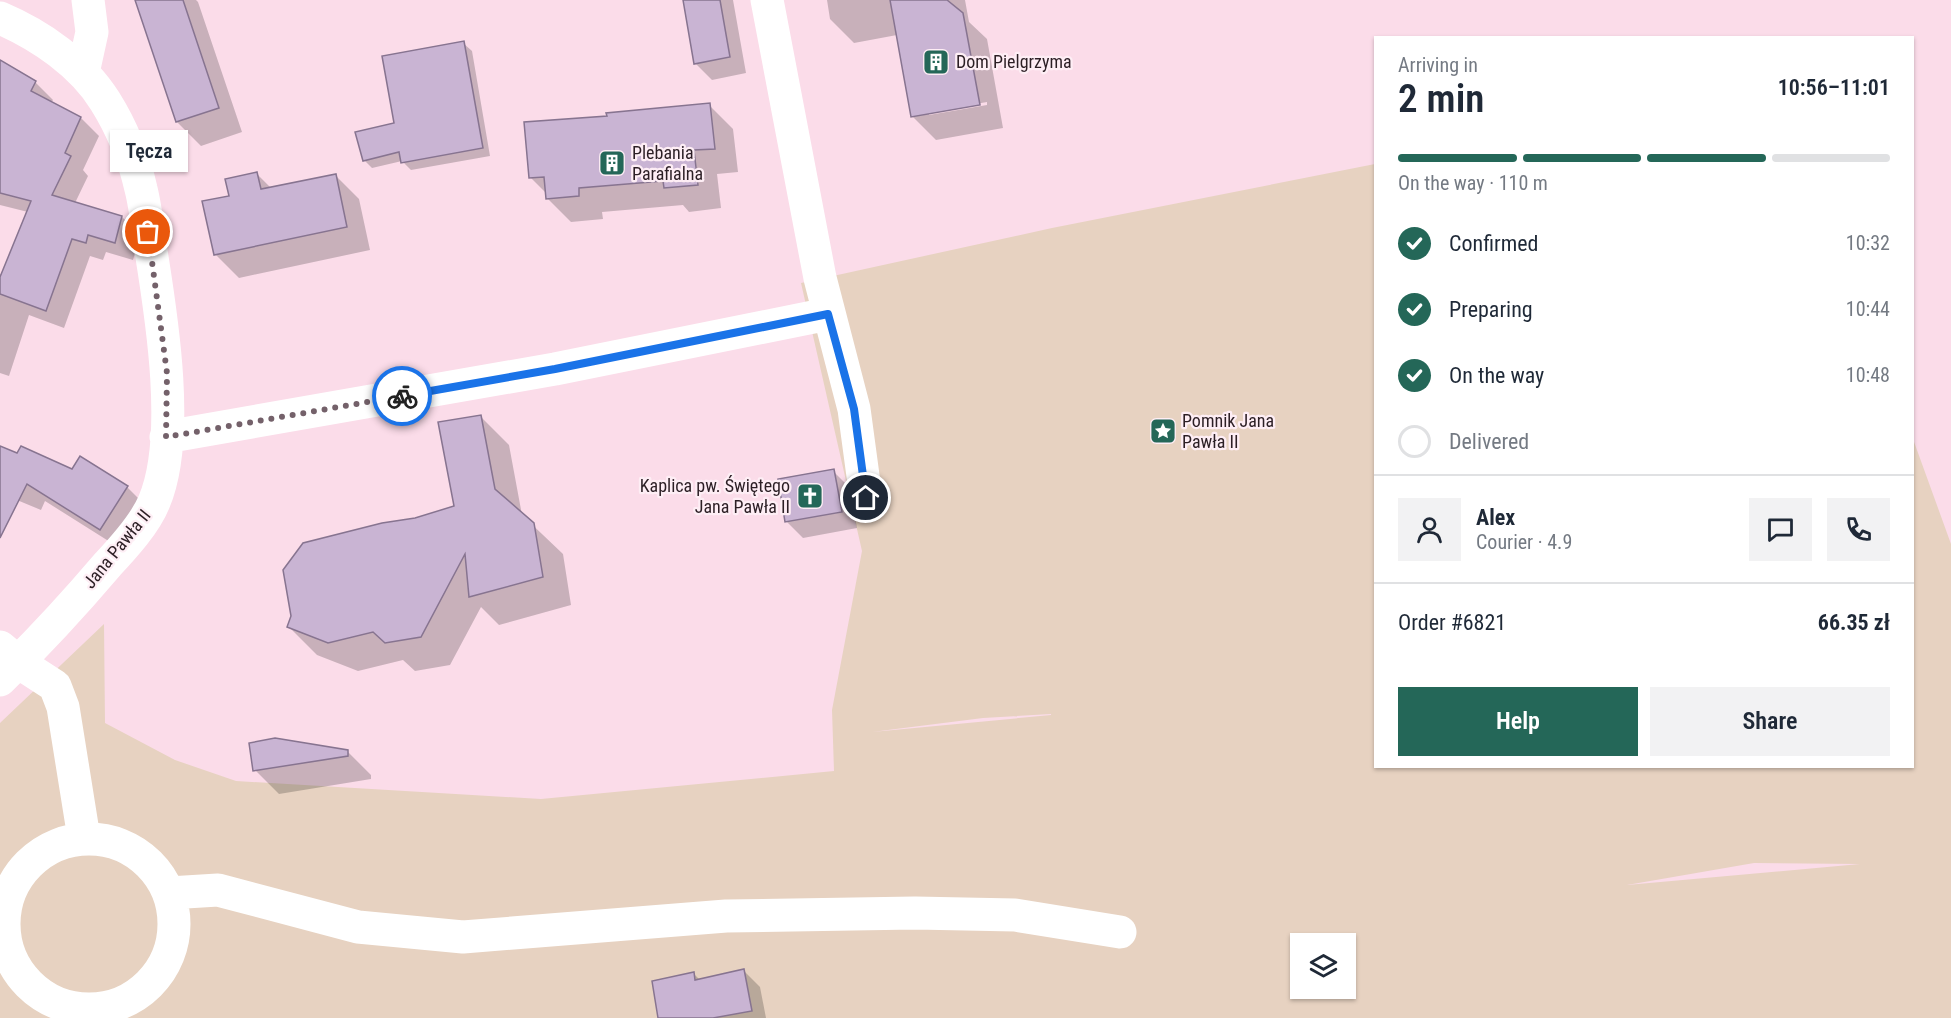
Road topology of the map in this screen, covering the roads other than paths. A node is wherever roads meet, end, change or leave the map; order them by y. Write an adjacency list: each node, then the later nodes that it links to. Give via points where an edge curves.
1 (87, 0): 4 (street, via 92,32)
2 (767, 0): 5 (street)
3 (0, 18): 4 (street, Jana Pawła II, via 45,42)
4 (83, 73): 6 (street, Jana Pawła II, via 105,100 126,139 141,188 167,373)
5 (828, 314): 6 (street, via 555,369); 7 (street, via 854,409)
6 (166, 437): 8 (street, Jana Pawła II, via 162,478 153,504 129,541)
7 (866, 498)
8 (6, 663): 9 (street, via 55,686 63,707)
9 (84, 838): 10 (street, via 111,841 135,852 155,870); 10 (street, via 55,845 30,861 12,885 3,913 4,943 16,971 36,992 63,1006 93,1010 119,1005 142,991 161,971 172,946 175,920)
10 (169, 893): 11 (street, via 218,890 358,927 463,937 726,916 915,913 1015,915)
11 (1120, 932)

